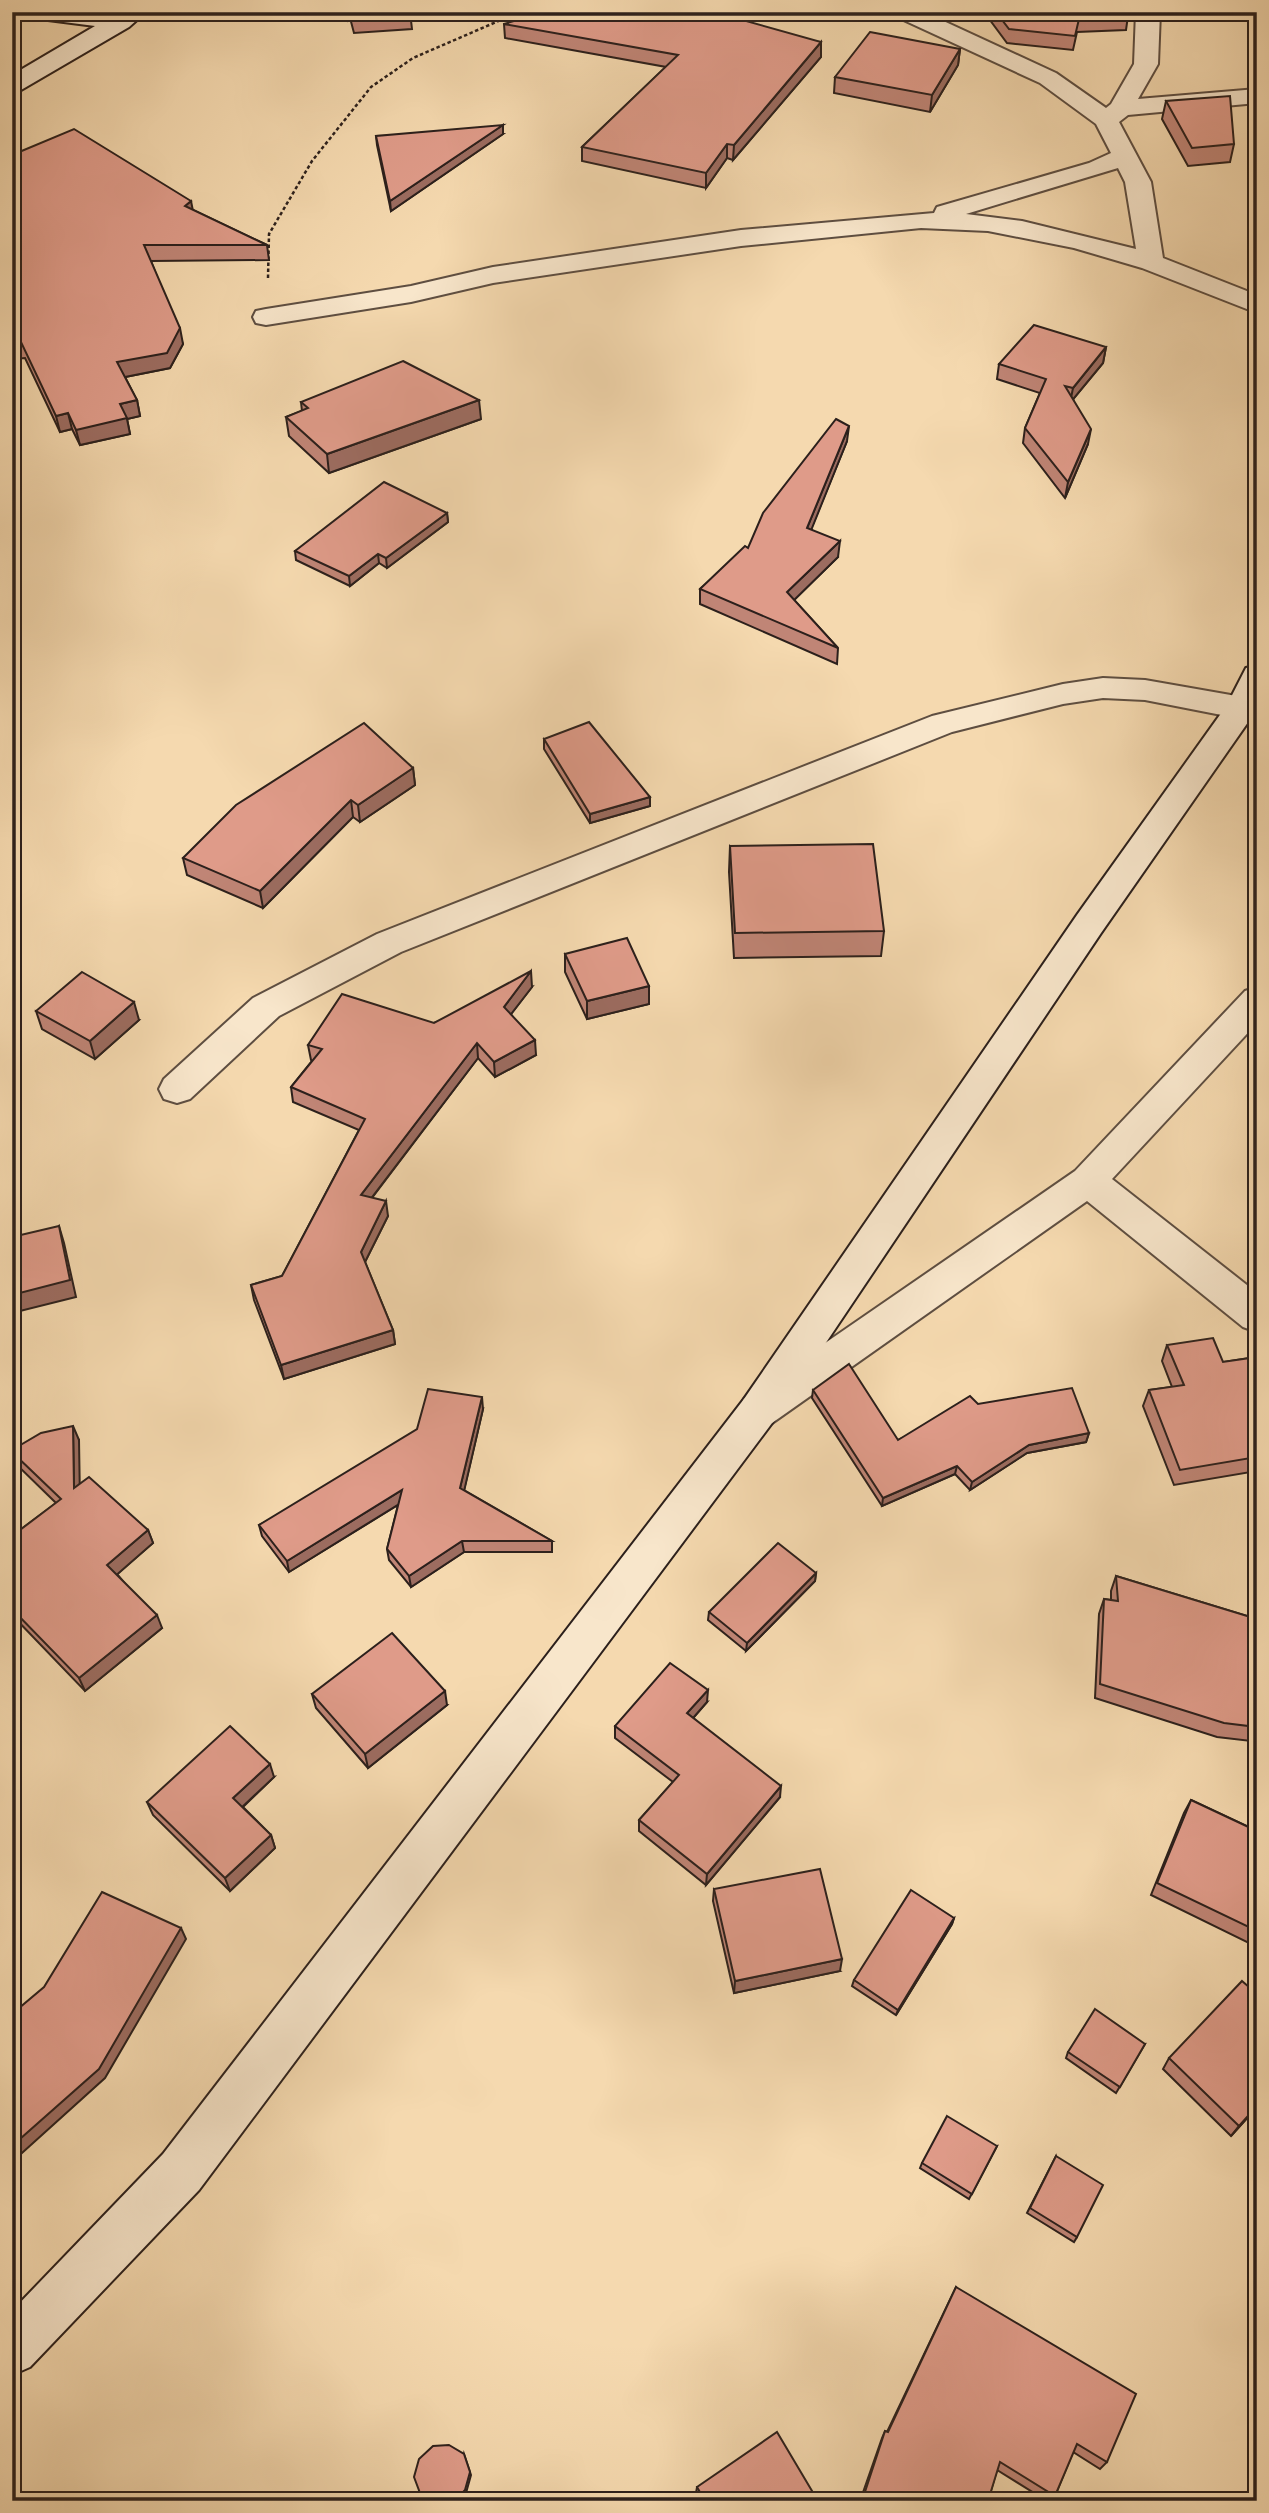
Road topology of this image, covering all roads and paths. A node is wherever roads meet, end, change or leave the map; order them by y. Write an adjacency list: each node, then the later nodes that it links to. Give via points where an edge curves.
1 (40, 12): 5 (street)
2 (527, 12): 13 (path, via 413,58 371,87 312,161 269,234)
3 (905, 12): 8 (street, via 1048,78)
4 (1148, 12): 8 (street, via 1146,64)
5 (128, 17): 6 (street)
6 (12, 85)
7 (1257, 96): 8 (street)
8 (1113, 114): 9 (street)
9 (1125, 156): 10 (street); 11 (street, via 1138,182)
10 (921, 220): 11 (street, via 1022,229); 13 (street, via 741,238 493,275 411,295)
11 (1151, 262): 12 (street)
12 (1257, 305)
13 (266, 317)
14 (1249, 692): 16 (street, via 1103,688 943,724 389,943 266,1007); 19 (street)
15 (1257, 1000): 17 (street)
16 (177, 1089)
17 (1088, 1181): 18 (street); 19 (street)
18 (1257, 1316)
19 (758, 1411): 20 (street, via 181,2172)
20 (12, 2349)

